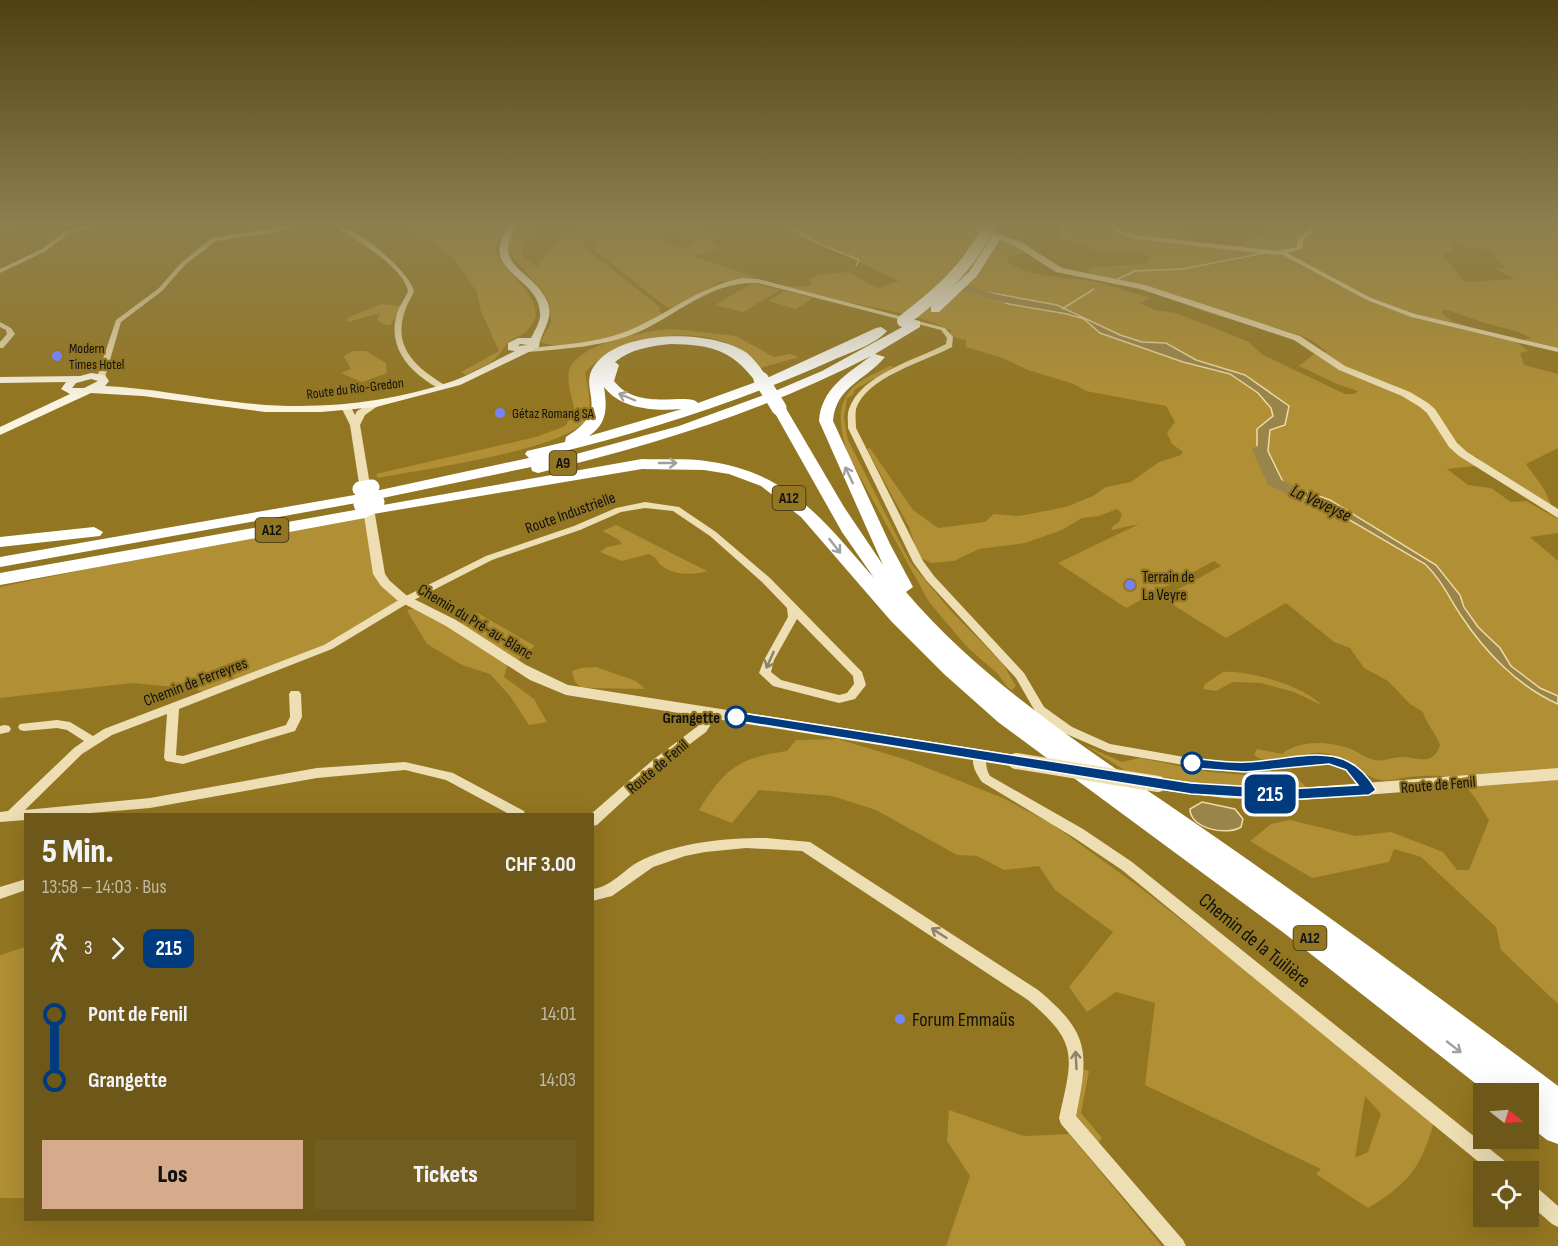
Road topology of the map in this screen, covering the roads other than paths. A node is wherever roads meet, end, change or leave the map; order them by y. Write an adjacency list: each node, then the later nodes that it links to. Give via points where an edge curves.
1 (165, 284): 16 (street, via 121,318)
2 (409, 284): 20 (street, via 410,293 398,322 402,352 412,367)
3 (528, 284): 10 (main road)
4 (720, 284): 14 (street, via 629,333 588,344)
5 (771, 284): 49 (street, via 944,329 951,338 949,345 881,378 863,392 852,411 852,428 918,562 1020,676 1040,710 1072,733 1108,748 1230,768 1330,759 1351,767)
6 (950, 284): 9 (highway, bridge)
7 (1128, 284): 32 (street, via 1297,338 1342,368 1406,394 1424,405 1463,454)
8 (1340, 284): 15 (street, via 1413,316)
9 (933, 305): 11 (highway); 11 (highway, bridge)
10 (543, 307): 14 (main road, Route du Rio-Gredon); 14 (main road, via 544,320)
11 (909, 322): 19 (highway); 30 (highway, A9, via 816,369 688,419 536,461); 31 (highway, via 882,352 847,371 727,421 607,459); 41 (highway, A12, one-way to 11, via 826,417 828,403 838,390)
12 (0, 324): 13 (street, via 11,331)
13 (0, 346)
14 (525, 346): 20 (main road, Route du Rio-Gredon, via 477,374)
15 (1558, 350)
16 (103, 376): 17 (main road, Route du Rio-Gredon); 22 (main road); 23 (main road, Route du Rio-Gredon)
17 (85, 377): 18 (main road, Route du Rio-Gredon); 21 (main road, via 71,382)
18 (0, 382): 21 (main road, Route du Rio-Gredon, via 47,383)
19 (754, 384): 19 (highway, A12, one-way to 19, via 692,403 655,404 618,393 610,387 607,376 612,364 632,352 660,345 690,345 729,354); 29 (highway, via 644,426); 29 (highway, A12, via 744,358 717,345 675,340 634,347 613,356 599,370 600,411 592,427 568,441); 41 (highway, A12, via 775,410 854,549)
20 (442, 387): 24 (main road, Route du Rio-Gredon)
21 (66, 389): 22 (main road, Route du Rio-Gredon); 26 (main road)
22 (87, 391): 23 (main road, Route du Rio-Gredon); 28 (main road)
23 (197, 400): 25 (main road, Route du Rio-Gredon, via 278,409)
24 (377, 403): 25 (main road, Route du Rio-Gredon); 27 (street, via 361,413)
25 (346, 407): 27 (street, Chemin du Pré-au-Blanc)
26 (0, 425)
27 (355, 425): 39 (street, Chemin du Pré-au-Blanc, via 379,574 394,593)
28 (0, 431)
29 (514, 458): 30 (highway)
30 (368, 500): 31 (highway, A12); 33 (highway); 36 (highway, A9); 37 (highway, A9); 38 (highway, A12)
31 (430, 500): 41 (highway, A12, one-way to 41, via 631,465 683,463 733,471 767,483 795,502)
32 (1558, 514)
33 (151, 525): 34 (highway); 35 (highway)
34 (0, 542)
35 (0, 554)
36 (0, 562)
37 (0, 570)
38 (0, 581)
39 (406, 600): 40 (street, Route Industrielle, via 489,558 619,510 645,505 676,509 713,534); 43 (street, Chemin de Ferreyres, via 328,647); 44 (street, Chemin du Pré-au-Blanc, via 450,622 544,682 566,690)
40 (792, 608): 40 (street, Route Industrielle, one-way to 40, via 794,617 765,673 777,683 839,699 851,696 860,686 858,675)
41 (926, 636): 60 (highway, A12, one-way to 60, via 967,684 1013,722 1310,938); 61 (highway, A12, via 1032,720 1359,954)
42 (295, 694): 43 (street, via 296,717 291,728 183,760 170,758)
43 (173, 709): 46 (street, Chemin de Ferreyres)
44 (712, 713): 47 (street, Route de Fenil); 56 (street, Route de Fenil, via 702,729)
45 (24, 727): 46 (street, via 70,726)
46 (92, 741): 55 (street, Chemin de Ferreyres)
47 (979, 754): 49 (street, Route de Fenil, bridge, via 1226,792 1287,795); 64 (street, Chemin de la Tuilière, via 980,770 986,779 1127,866)
48 (1558, 774): 49 (street, Route de Fenil)
49 (1369, 790)
50 (150, 803): 51 (street); 52 (street); 53 (street, via 317,773 405,766 449,776)
51 (39, 813)
52 (138, 813)
53 (517, 813)
54 (24, 814): 55 (street)
55 (6, 816)
56 (594, 819)
57 (24, 885): 58 (street)
58 (0, 893)
59 (594, 895): 67 (street, one-way to 59, via 1066,1118 1078,1062 1068,1028 1058,1015 805,846 741,844 675,854 647,863)
60 (1500, 1083)
61 (1558, 1105)
62 (1539, 1114): 63 (highway)
63 (1558, 1129)
64 (1491, 1161)
65 (1539, 1201): 66 (street)
66 (1558, 1218)
67 (1177, 1246)

